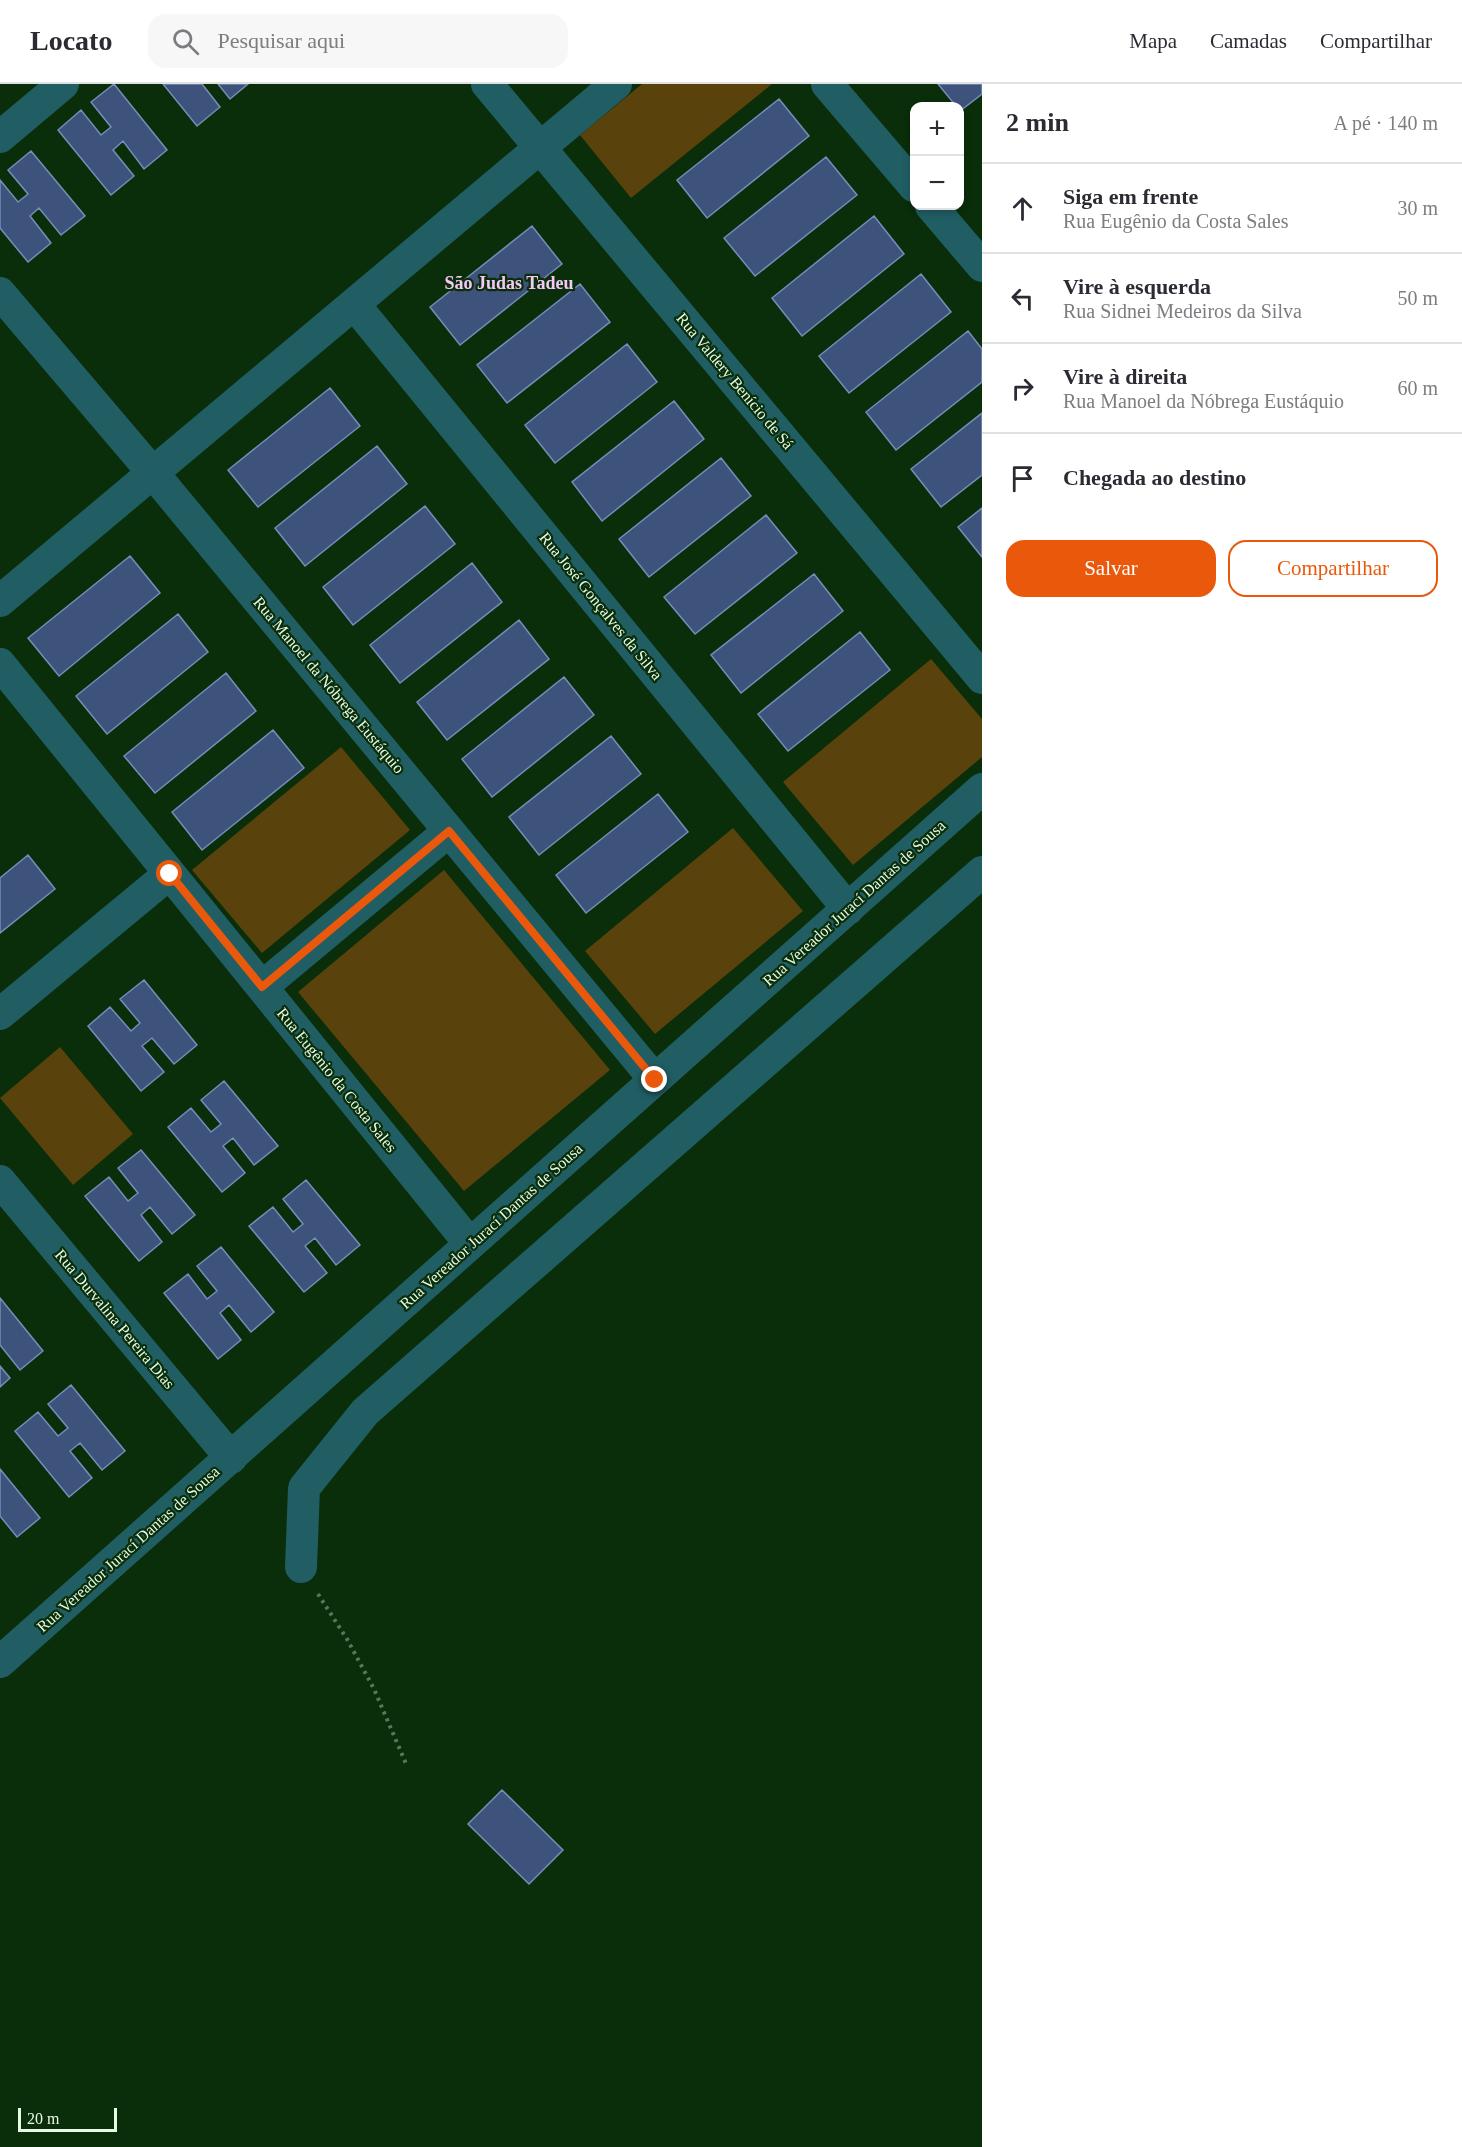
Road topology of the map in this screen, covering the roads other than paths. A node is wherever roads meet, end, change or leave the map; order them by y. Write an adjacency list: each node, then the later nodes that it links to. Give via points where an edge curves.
1 (63, 84): 5 (street)
2 (487, 84): 6 (street, Rua Valdery Benício de Sá)
3 (616, 84): 6 (street)
4 (827, 84): 7 (street)
5 (0, 136)
6 (540, 148): 11 (street); 15 (street, Rua Valdery Benício de Sá)
7 (910, 180)
8 (934, 210): 9 (street)
9 (982, 266)
10 (0, 293): 12 (street, Rua Manoel da Nóbrega Eustáquio)
11 (354, 303): 12 (street); 20 (street, Rua José Gonçalves da Silva)
12 (153, 472): 13 (street); 17 (street, Rua Manoel da Nóbrega Eustáquio)
13 (0, 601)
14 (0, 664): 19 (street, Rua Eugênio da Costa Sales)
15 (982, 678)
16 (982, 789): 20 (street, Rua Vereador Jurací Dantas de Sousa)
17 (449, 831): 21 (street); 23 (street, Rua Manoel da Nóbrega Eustáquio)
18 (982, 872): 27 (street, via 365,1412 304,1488)
19 (170, 874): 21 (street, Rua Eugênio da Costa Sales); 22 (street)
20 (848, 909): 23 (street, Rua Vereador Jurací Dantas de Sousa)
21 (262, 987): 25 (street, Rua Eugênio da Costa Sales)
22 (0, 1014)
23 (655, 1080): 25 (street, Rua Vereador Jurací Dantas de Sousa)
24 (0, 1181): 26 (street, Rua Durvalina Pereira Dias)
25 (470, 1244): 26 (street, Rua Vereador Jurací Dantas de Sousa)
26 (231, 1458): 28 (street, Rua Vereador Jurací Dantas de Sousa)
27 (301, 1567)
28 (0, 1662)

